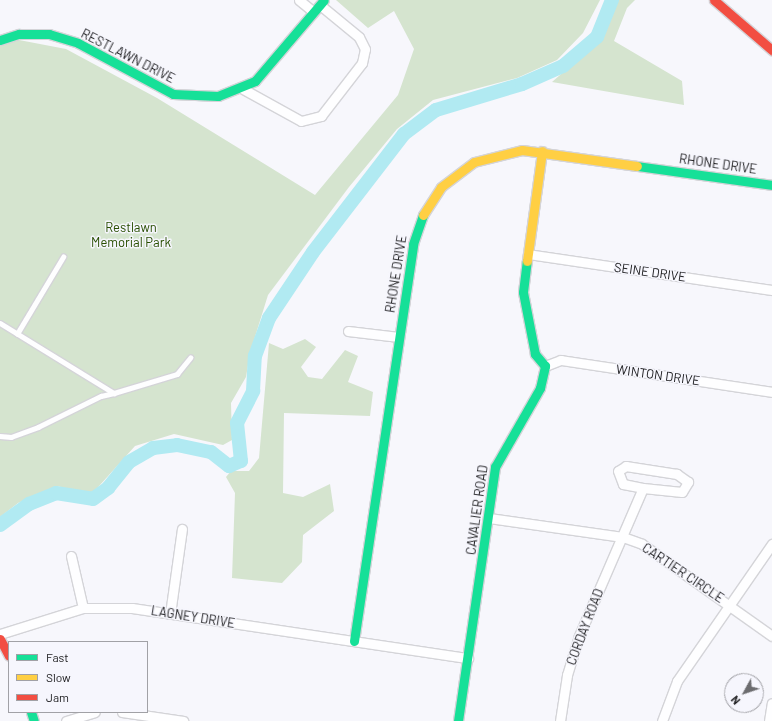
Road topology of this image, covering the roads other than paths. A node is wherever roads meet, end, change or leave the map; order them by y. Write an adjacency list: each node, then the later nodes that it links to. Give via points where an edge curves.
1 (299, 0): 3 (street)
2 (714, 0): 5 (street)
3 (319, 6): 6 (street, RESTLAWN DRIVE, via 276,60); 6 (street, via 359,37 366,49 362,63 321,116 301,120)
4 (0, 40): 6 (street, RESTLAWN DRIVE, via 35,33 64,38 156,87 189,97 218,96)
5 (772, 50)
6 (243, 89)
7 (542, 151): 8 (street, RHONE DRIVE); 9 (street); 15 (street, RHONE DRIVE, via 488,156 462,169 432,198 413,244)
8 (772, 185)
9 (528, 254): 11 (street, SEINE DRIVE); 17 (street, via 523,307 536,354)
10 (63, 257): 14 (lane)
11 (772, 290)
12 (0, 323): 14 (lane)
13 (348, 331): 15 (street)
14 (17, 334): 19 (lane)
15 (399, 337): 33 (street, RHONE DRIVE)
16 (190, 358): 19 (lane, via 177,374)
17 (544, 366): 18 (street, WINTON DRIVE, via 561,360); 22 (street, CAVALIER ROAD, via 540,388 496,462)
18 (772, 392)
19 (114, 394): 20 (lane, via 101,396 38,427 11,437)
20 (0, 436)
21 (644, 488): 21 (street, via 678,493 686,489 688,482 677,474 626,466 618,471 623,484); 24 (street, CORDAY ROAD)
22 (489, 518): 24 (street, CARTIER CIRCLE); 35 (street, CAVALIER ROAD)
23 (182, 529): 29 (street)
24 (623, 537): 27 (street, CARTIER CIRCLE, via 650,549); 42 (street, CORDAY ROAD, via 574,650)
25 (772, 544): 27 (street)
26 (71, 556): 28 (street)
27 (730, 605): 31 (street, CARTIER CIRCLE); 43 (street, via 677,681)
28 (83, 608): 29 (street, LAGNEY DRIVE, via 132,608); 30 (street, LAGNEY DRIVE)
29 (170, 614): 33 (street, LAGNEY DRIVE)
30 (0, 634)
31 (772, 636)
32 (0, 639): 34 (street)
33 (354, 641): 35 (street, LAGNEY DRIVE)
34 (8, 654)
35 (468, 658): 41 (street, CAVALIER ROAD)
36 (772, 703): 44 (street)
37 (92, 713): 39 (street)
38 (129, 713): 40 (street)
39 (66, 721)
40 (183, 721)
41 (458, 721)
42 (560, 721)
43 (662, 721)
44 (769, 721)

